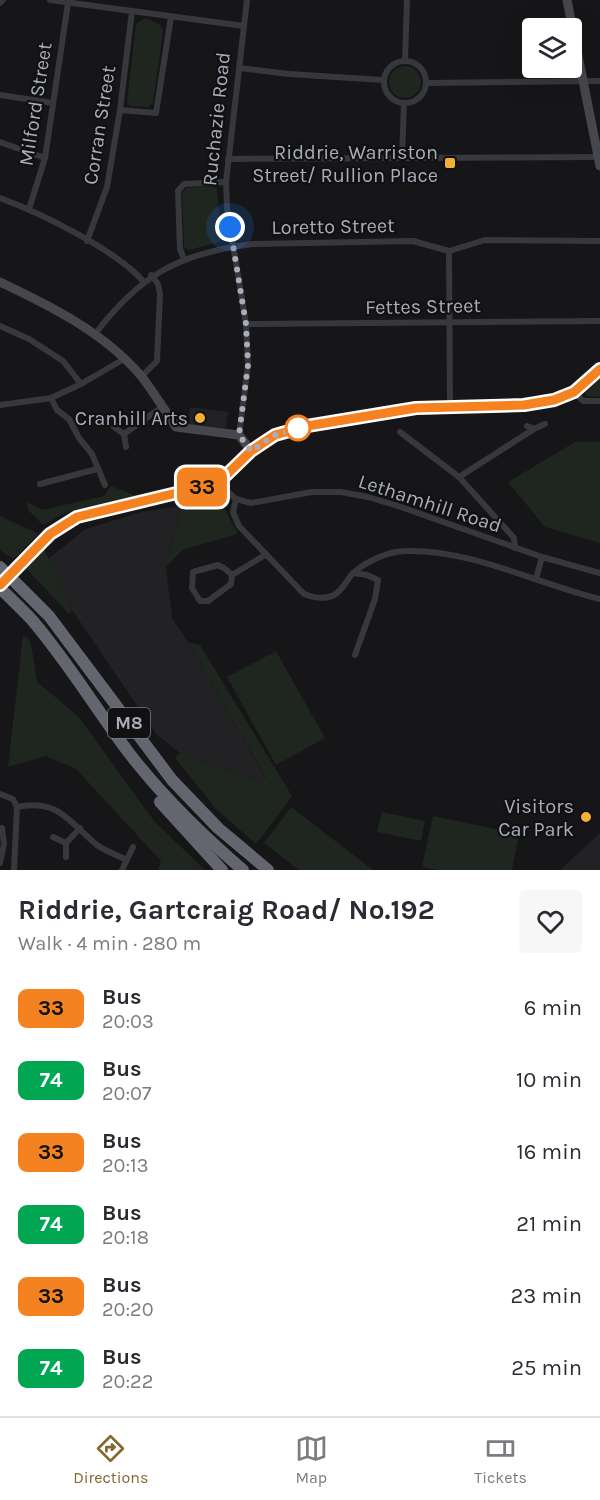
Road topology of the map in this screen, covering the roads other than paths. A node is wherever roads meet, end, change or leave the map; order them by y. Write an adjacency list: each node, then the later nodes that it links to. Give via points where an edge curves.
1 (50, 0): 5 (street)
2 (247, 0): 8 (street, Ruchazie Road)
3 (408, 0): 9 (street)
4 (567, 0): 12 (street)
5 (68, 3): 6 (street); 16 (street, Milford Street)
6 (132, 11): 7 (street); 18 (street, Corran Street)
7 (171, 16): 8 (street); 18 (street, via 156,113)
8 (244, 26): 10 (street, Ruchazie Road)
9 (405, 61): 11 (street, via 388,68); 14 (street, via 423,70)
10 (239, 68): 11 (street); 22 (street, Ruchazie Road)
11 (383, 80): 17 (street, via 391,99)
12 (583, 81): 13 (street); 14 (street); 23 (street)
13 (600, 81)
14 (426, 83): 17 (street, via 421,96)
15 (0, 95): 16 (street)
16 (53, 103): 21 (street, Milford Street)
17 (404, 103): 20 (street)
18 (120, 110): 27 (street, Corran Street, via 107,187)
19 (0, 142): 21 (street)
20 (402, 157): 22 (street); 23 (street)
21 (45, 158): 26 (street, Milford Street)
22 (228, 159): 24 (street, Ruchazie Road)
23 (599, 160)
24 (226, 182): 29 (street, Ruchazie Road); 31 (street, via 184,184 178,191 180,249)
25 (0, 198): 26 (street)
26 (29, 209): 27 (street)
27 (87, 241): 34 (street, via 122,262)
28 (600, 241): 30 (street, Loretto Street, via 485,240)
29 (233, 246): 30 (street, Loretto Street, via 413,241); 31 (street, Loretto Street); 37 (street, Ruchazie Road)
30 (448, 250): 36 (street)
31 (184, 259): 32 (street, Loretto Street)
32 (152, 276): 34 (street, Loretto Street); 42 (street, via 160,294 157,361)
33 (0, 282): 39 (street)
34 (144, 282): 39 (street, Loretto Street)
35 (600, 321): 36 (street, Fettes Street)
36 (449, 322): 37 (street, Fettes Street); 49 (street)
37 (246, 324): 56 (street, Ruchazie Road, via 248,365)
38 (0, 326): 43 (street, via 63,361)
39 (95, 334): 40 (street)
40 (124, 359): 42 (street); 43 (street)
41 (600, 369): 44 (street)
42 (141, 377): 48 (street)
43 (81, 384): 45 (street)
44 (576, 390): 46 (street, via 587,401); 49 (street, via 554,400 524,405)
45 (51, 398): 47 (street); 59 (street, via 92,454)
46 (600, 401)
47 (0, 405)
48 (162, 406): 55 (street); 56 (street, via 176,427)
49 (450, 406): 58 (street, via 307,426 275,435)
50 (545, 424): 53 (street)
51 (527, 426): 53 (street)
52 (114, 427): 55 (street)
53 (534, 429): 60 (street)
54 (400, 432): 60 (street)
55 (124, 434): 57 (street)
56 (239, 435): 58 (street)
57 (126, 447)
58 (251, 451): 61 (street)
59 (97, 469): 62 (street); 63 (street)
60 (459, 477): 65 (street, via 514,538)
61 (218, 483): 64 (street); 68 (street, via 77,517 50,534)
62 (40, 484)
63 (105, 485)
64 (236, 500): 65 (street, Lethamhill Road, via 251,503 312,492 350,494 401,507); 66 (street, via 233,512 239,526)
65 (515, 548): 67 (street, Lethamhill Road)
66 (265, 555): 70 (street, via 304,594 317,599 335,595); 72 (street)
67 (542, 557): 71 (street, Lethamhill Road); 73 (street)
68 (24, 559): 74 (street, bridge)
69 (0, 567): 94 (highway, M8, via 49,616 172,780 218,828)
70 (354, 573): 73 (street, via 377,558 403,551 457,556); 76 (street, via 378,580)
71 (600, 573)
72 (232, 575): 72 (street, via 231,584 208,601 200,601 192,588 193,572 218,565)
73 (536, 579): 75 (street)
74 (0, 586): 77 (highway, M8, via 84,688)
75 (600, 599)
76 (356, 655)
77 (130, 754): 92 (highway, via 158,799); 93 (highway, M8, via 202,835)
78 (0, 794): 79 (street, via 13,800)
79 (17, 807): 81 (street, via 50,807); 85 (street)
80 (2, 828): 84 (street)
81 (80, 828): 83 (street); 88 (street, via 99,847)
82 (53, 837): 83 (street)
83 (66, 843): 87 (street)
84 (4, 844): 85 (street); 89 (street)
85 (15, 845): 90 (street)
86 (133, 847): 88 (street)
87 (66, 857)
88 (127, 860): 91 (street)
89 (0, 863)
90 (15, 870)
91 (122, 870)
92 (222, 870)
93 (243, 870)
94 (268, 870)

